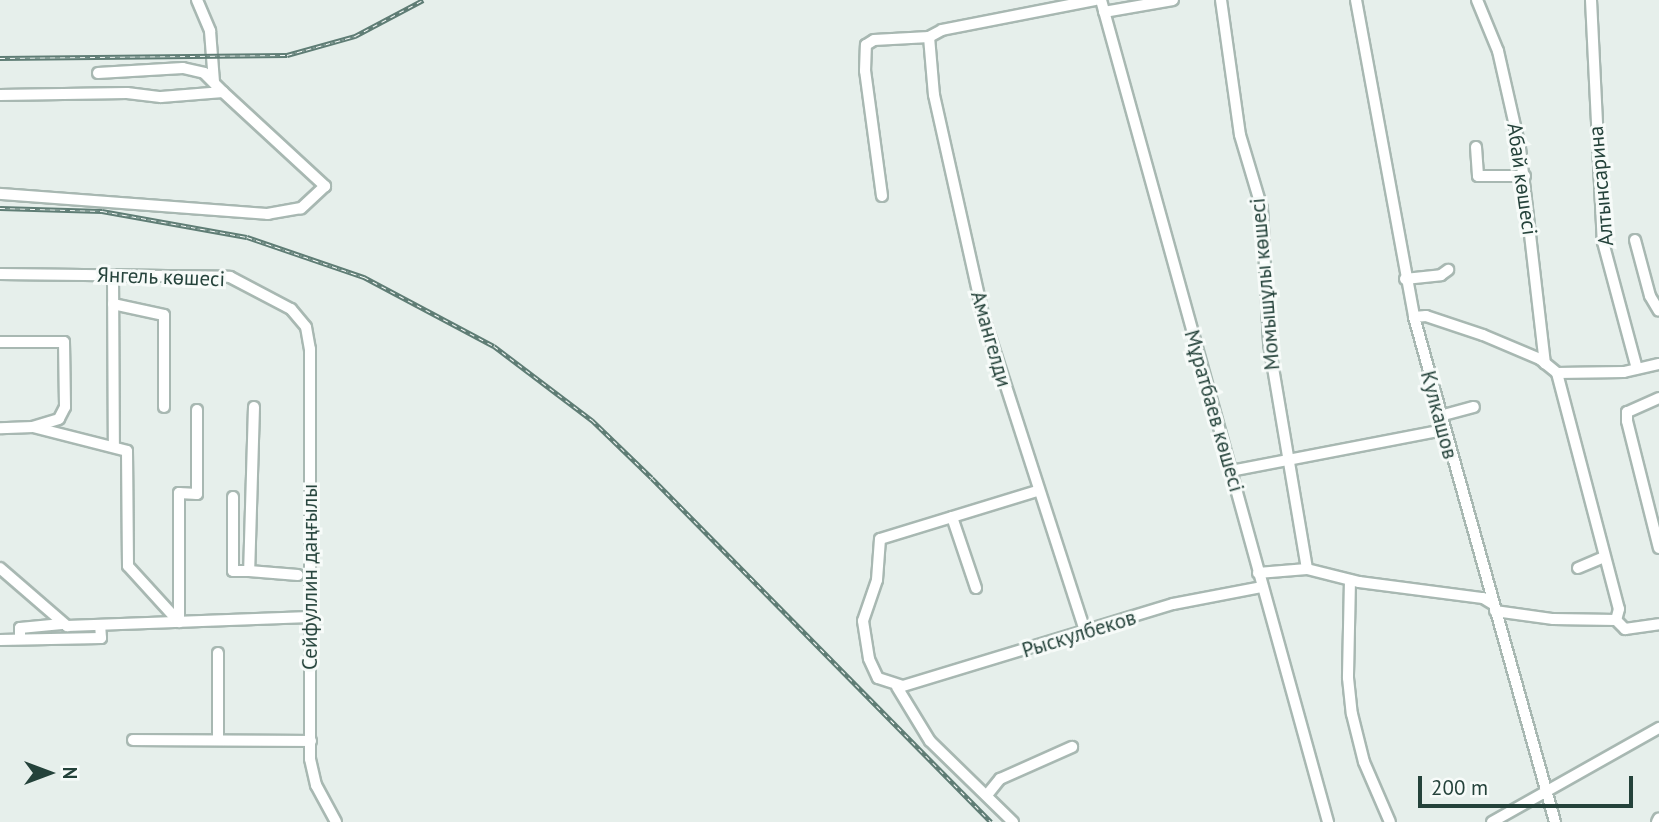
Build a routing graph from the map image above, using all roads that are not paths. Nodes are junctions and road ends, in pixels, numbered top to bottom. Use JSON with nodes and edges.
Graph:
{"nodes":[{"id":1,"x":197,"y":0,"type":"edge"},
{"id":2,"x":1095,"y":0,"type":"edge"},
{"id":3,"x":1101,"y":0,"type":"edge"},
{"id":4,"x":1173,"y":0,"type":"edge"},
{"id":5,"x":1222,"y":0,"type":"edge"},
{"id":6,"x":1356,"y":0,"type":"edge"},
{"id":7,"x":1477,"y":0,"type":"edge"},
{"id":8,"x":1591,"y":0,"type":"edge"},
{"id":9,"x":1104,"y":12,"type":"junction"},
{"id":10,"x":929,"y":37,"type":"junction"},
{"id":11,"x":98,"y":73,"type":"dead end"},
{"id":12,"x":214,"y":82,"type":"junction"},
{"id":13,"x":223,"y":92,"type":"junction"},
{"id":14,"x":0,"y":94,"type":"edge"},
{"id":15,"x":1476,"y":147,"type":"dead end"},
{"id":16,"x":1525,"y":176,"type":"junction"},
{"id":17,"x":0,"y":194,"type":"edge"},
{"id":18,"x":882,"y":196,"type":"dead end"},
{"id":19,"x":1635,"y":240,"type":"dead end"},
{"id":20,"x":1448,"y":270,"type":"dead end"},
{"id":21,"x":0,"y":274,"type":"edge"},
{"id":22,"x":113,"y":275,"type":"junction"},
{"id":23,"x":1405,"y":279,"type":"junction"},
{"id":24,"x":113,"y":304,"type":"junction"},
{"id":25,"x":1659,"y":312,"type":"edge"},
{"id":26,"x":1414,"y":317,"type":"junction"},
{"id":27,"x":306,"y":327,"type":"joint"},
{"id":28,"x":0,"y":342,"type":"edge"},
{"id":29,"x":1545,"y":364,"type":"junction"},
{"id":30,"x":1659,"y":364,"type":"edge"},
{"id":31,"x":1637,"y":369,"type":"junction"},
{"id":32,"x":1557,"y":373,"type":"junction"},
{"id":33,"x":1659,"y":398,"type":"edge"},
{"id":34,"x":164,"y":407,"type":"dead end"},
{"id":35,"x":254,"y":407,"type":"dead end"},
{"id":36,"x":1474,"y":407,"type":"dead end"},
{"id":37,"x":197,"y":410,"type":"dead end"},
{"id":38,"x":1440,"y":416,"type":"junction"},
{"id":39,"x":33,"y":427,"type":"junction"},
{"id":40,"x":0,"y":428,"type":"edge"},
{"id":41,"x":1443,"y":430,"type":"junction"},
{"id":42,"x":114,"y":445,"type":"junction"},
{"id":43,"x":1288,"y":461,"type":"junction"},
{"id":44,"x":1231,"y":471,"type":"junction"},
{"id":45,"x":1037,"y":491,"type":"junction"},
{"id":46,"x":233,"y":498,"type":"dead end"},
{"id":47,"x":952,"y":517,"type":"junction"},
{"id":48,"x":1659,"y":548,"type":"edge"},
{"id":49,"x":1604,"y":558,"type":"junction"},
{"id":50,"x":0,"y":568,"type":"edge"},
{"id":51,"x":1578,"y":568,"type":"dead end"},
{"id":52,"x":1307,"y":569,"type":"junction"},
{"id":53,"x":249,"y":571,"type":"junction"},
{"id":54,"x":1258,"y":573,"type":"junction"},
{"id":55,"x":298,"y":575,"type":"dead end"},
{"id":56,"x":1350,"y":580,"type":"junction"},
{"id":57,"x":1262,"y":587,"type":"junction"},
{"id":58,"x":976,"y":588,"type":"dead end"},
{"id":59,"x":1494,"y":608,"type":"junction"},
{"id":60,"x":310,"y":617,"type":"junction"},
{"id":61,"x":1616,"y":620,"type":"junction"},
{"id":62,"x":179,"y":622,"type":"junction"},
{"id":63,"x":1659,"y":624,"type":"edge"},
{"id":64,"x":62,"y":625,"type":"junction"},
{"id":65,"x":100,"y":625,"type":"junction"},
{"id":66,"x":1086,"y":634,"type":"junction"},
{"id":67,"x":20,"y":639,"type":"junction"},
{"id":68,"x":0,"y":640,"type":"edge"},
{"id":69,"x":218,"y":653,"type":"dead end"},
{"id":70,"x":897,"y":687,"type":"junction"},
{"id":71,"x":1659,"y":728,"type":"edge"},
{"id":72,"x":132,"y":740,"type":"dead end"},
{"id":73,"x":218,"y":740,"type":"junction"},
{"id":74,"x":311,"y":740,"type":"junction"},
{"id":75,"x":1072,"y":747,"type":"dead end"},
{"id":76,"x":1547,"y":793,"type":"junction"},
{"id":77,"x":987,"y":795,"type":"junction"},
{"id":78,"x":336,"y":822,"type":"edge"},
{"id":79,"x":1013,"y":822,"type":"edge"},
{"id":80,"x":1328,"y":822,"type":"edge"},
{"id":81,"x":1390,"y":822,"type":"edge"},
{"id":82,"x":1492,"y":822,"type":"edge"},
{"id":83,"x":1555,"y":822,"type":"edge"}],
"edges":[{"from":1,"to":12,"type":"street"},
{"from":2,"to":10,"type":"street"},
{"from":3,"to":9,"type":"street","name":"Мұратбаев көшесі"},
{"from":4,"to":9,"type":"street"},
{"from":5,"to":43,"type":"street","name":"Момышұлы көшесі"},
{"from":6,"to":23,"type":"street","name":"Кулкашов"},
{"from":7,"to":16,"type":"street","name":"Абай көшесі"},
{"from":8,"to":31,"type":"street","name":"Алтынсарина"},
{"from":9,"to":44,"type":"street","name":"Мұратбаев көшесі"},
{"from":10,"to":18,"type":"street"},
{"from":10,"to":45,"type":"street","name":"Амангелди"},
{"from":11,"to":12,"type":"street"},
{"from":12,"to":13,"type":"street"},
{"from":13,"to":14,"type":"street"},
{"from":13,"to":17,"type":"street"},
{"from":15,"to":16,"type":"street"},
{"from":16,"to":29,"type":"street","name":"Абай көшесі"},
{"from":19,"to":25,"type":"street"},
{"from":20,"to":23,"type":"street"},
{"from":21,"to":22,"type":"street","name":"Янгель көшесі"},
{"from":22,"to":24,"type":"street"},
{"from":22,"to":27,"type":"street","name":"Янгель көшесі"},
{"from":23,"to":26,"type":"street","name":"Кулкашов"},
{"from":24,"to":34,"type":"street"},
{"from":24,"to":42,"type":"street"},
{"from":26,"to":29,"type":"street"},
{"from":26,"to":38,"type":"street","name":"Кулкашов"},
{"from":27,"to":60,"type":"street","name":"Сейфуллин даңғылы"},
{"from":28,"to":39,"type":"street"},
{"from":29,"to":32,"type":"street"},
{"from":30,"to":31,"type":"street"},
{"from":31,"to":32,"type":"street"},
{"from":32,"to":49,"type":"street"},
{"from":33,"to":48,"type":"street"},
{"from":35,"to":53,"type":"street"},
{"from":36,"to":38,"type":"street"},
{"from":37,"to":62,"type":"street"},
{"from":38,"to":41,"type":"street","name":"Кулкашов"},
{"from":39,"to":40,"type":"street"},
{"from":39,"to":42,"type":"street"},
{"from":41,"to":43,"type":"street"},
{"from":41,"to":59,"type":"street","name":"Кулкашов"},
{"from":42,"to":62,"type":"street"},
{"from":43,"to":44,"type":"street"},
{"from":43,"to":52,"type":"street","name":"Момышұлы көшесі"},
{"from":44,"to":54,"type":"street","name":"Мұратбаев көшесі"},
{"from":45,"to":47,"type":"street"},
{"from":45,"to":66,"type":"street","name":"Амангелди"},
{"from":46,"to":53,"type":"street"},
{"from":47,"to":58,"type":"street"},
{"from":47,"to":70,"type":"street"},
{"from":49,"to":51,"type":"street"},
{"from":49,"to":61,"type":"street"},
{"from":50,"to":64,"type":"street"},
{"from":52,"to":54,"type":"street"},
{"from":52,"to":56,"type":"street"},
{"from":53,"to":55,"type":"street"},
{"from":54,"to":57,"type":"street","name":"Мұратбаев көшесі"},
{"from":56,"to":59,"type":"street"},
{"from":56,"to":81,"type":"street"},
{"from":57,"to":66,"type":"street","name":"Рыскулбеков"},
{"from":57,"to":80,"type":"street","name":"Мұратбаев көшесі"},
{"from":59,"to":61,"type":"street"},
{"from":59,"to":76,"type":"street","name":"Кулкашов"},
{"from":60,"to":62,"type":"street"},
{"from":60,"to":74,"type":"street","name":"Сейфуллин даңғылы"},
{"from":61,"to":63,"type":"street"},
{"from":62,"to":65,"type":"street"},
{"from":64,"to":65,"type":"street"},
{"from":64,"to":67,"type":"street"},
{"from":65,"to":67,"type":"street"},
{"from":66,"to":70,"type":"street","name":"Рыскулбеков"},
{"from":67,"to":68,"type":"street"},
{"from":69,"to":73,"type":"street"},
{"from":70,"to":77,"type":"street"},
{"from":71,"to":76,"type":"street"},
{"from":72,"to":73,"type":"street"},
{"from":73,"to":74,"type":"street"},
{"from":74,"to":78,"type":"street","name":"Сейфуллин даңғылы"},
{"from":75,"to":77,"type":"street"},
{"from":76,"to":82,"type":"street"},
{"from":76,"to":83,"type":"street","name":"Кулкашов"},
{"from":77,"to":79,"type":"street"}]}
